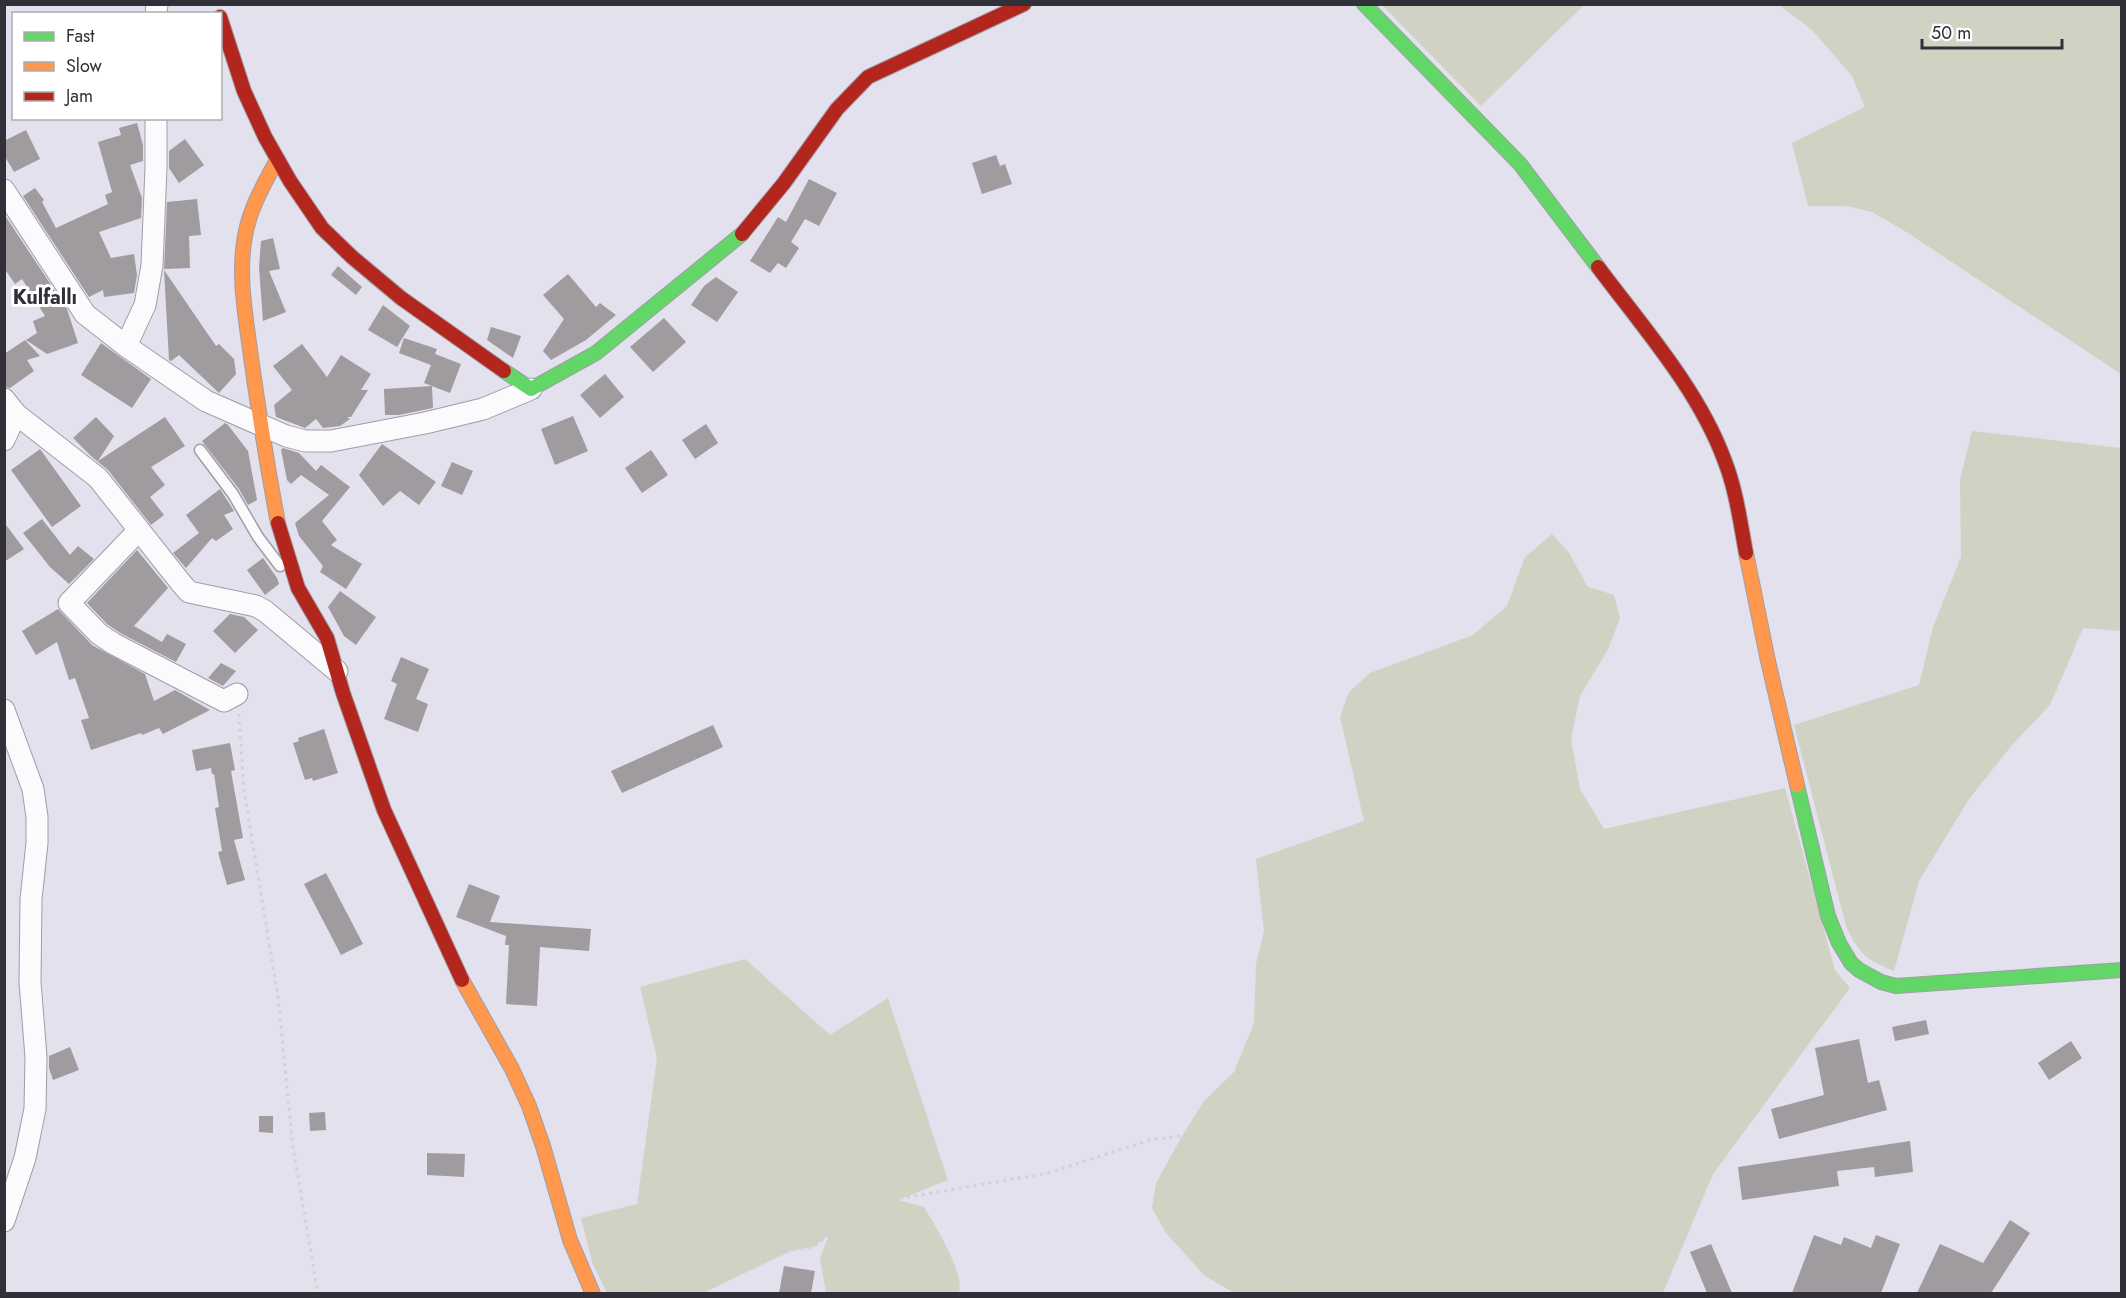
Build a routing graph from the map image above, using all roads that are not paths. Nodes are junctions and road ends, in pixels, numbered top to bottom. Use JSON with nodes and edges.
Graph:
{"nodes":[{"id":1,"x":1024,"y":4,"type":"edge"},
{"id":2,"x":1364,"y":4,"type":"edge"},
{"id":3,"x":222,"y":22,"type":"edge"},
{"id":4,"x":156,"y":120,"type":"edge"},
{"id":5,"x":277,"y":159,"type":"junction"},
{"id":6,"x":4,"y":190,"type":"edge"},
{"id":7,"x":126,"y":346,"type":"junction"},
{"id":8,"x":531,"y":389,"type":"junction"},
{"id":9,"x":10,"y":406,"type":"edge"},
{"id":10,"x":260,"y":426,"type":"junction"},
{"id":11,"x":4,"y":440,"type":"edge"},
{"id":12,"x":200,"y":450,"type":"dead end"},
{"id":13,"x":139,"y":530,"type":"junction"},
{"id":14,"x":298,"y":588,"type":"junction"},
{"id":15,"x":337,"y":671,"type":"junction"},
{"id":16,"x":237,"y":694,"type":"road end"},
{"id":17,"x":4,"y":710,"type":"edge"},
{"id":18,"x":2121,"y":970,"type":"edge"},
{"id":19,"x":4,"y":1221,"type":"edge"},
{"id":20,"x":593,"y":1293,"type":"edge"}],
"edges":[{"from":1,"to":8,"type":"street"},
{"from":2,"to":18,"type":"street"},
{"from":3,"to":5,"type":"street"},
{"from":4,"to":7,"type":"street"},
{"from":5,"to":8,"type":"street"},
{"from":5,"to":10,"type":"street"},
{"from":6,"to":7,"type":"street"},
{"from":7,"to":10,"type":"street"},
{"from":8,"to":10,"type":"street"},
{"from":9,"to":11,"type":"street"},
{"from":9,"to":13,"type":"street"},
{"from":10,"to":14,"type":"street"},
{"from":12,"to":14,"type":"lane"},
{"from":13,"to":15,"type":"street"},
{"from":13,"to":16,"type":"street"},
{"from":14,"to":15,"type":"street"},
{"from":15,"to":20,"type":"street"},
{"from":17,"to":19,"type":"street"}]}
